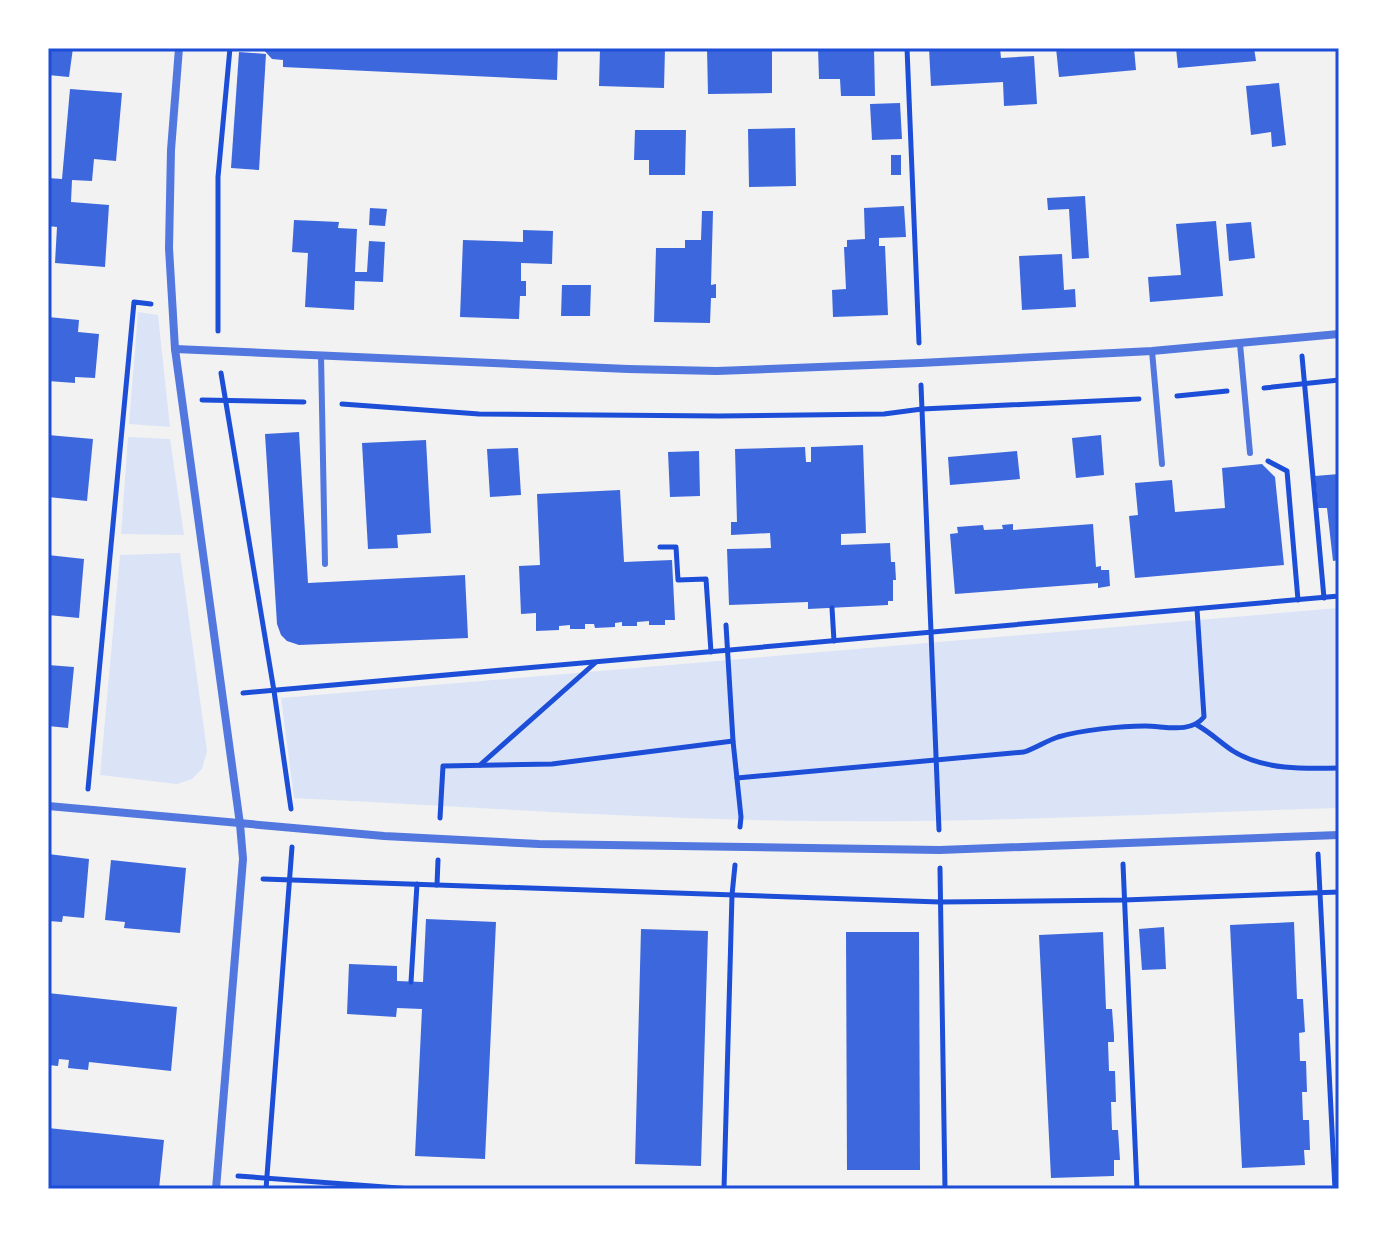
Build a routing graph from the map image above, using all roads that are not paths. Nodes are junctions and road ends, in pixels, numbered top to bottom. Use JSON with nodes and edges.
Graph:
{"nodes":[{"id":1,"x":179,"y":48,"type":"edge"},
{"id":2,"x":1339,"y":334,"type":"edge"},
{"id":3,"x":1240,"y":344,"type":"junction"},
{"id":4,"x":175,"y":349,"type":"junction"},
{"id":5,"x":1152,"y":351,"type":"junction"},
{"id":6,"x":321,"y":355,"type":"junction"},
{"id":7,"x":1250,"y":453,"type":"road end"},
{"id":8,"x":1162,"y":464,"type":"dead end"},
{"id":9,"x":325,"y":564,"type":"dead end"},
{"id":10,"x":48,"y":806,"type":"edge"},
{"id":11,"x":240,"y":824,"type":"junction"},
{"id":12,"x":1339,"y":835,"type":"edge"},
{"id":13,"x":216,"y":1189,"type":"edge"}],
"edges":[{"from":1,"to":4,"type":"street"},
{"from":2,"to":3,"type":"street"},
{"from":3,"to":5,"type":"street"},
{"from":3,"to":7,"type":"lane"},
{"from":4,"to":6,"type":"street"},
{"from":4,"to":11,"type":"street"},
{"from":5,"to":6,"type":"street"},
{"from":5,"to":8,"type":"lane"},
{"from":6,"to":9,"type":"lane"},
{"from":10,"to":11,"type":"street"},
{"from":11,"to":12,"type":"street"},
{"from":11,"to":13,"type":"street"}]}
